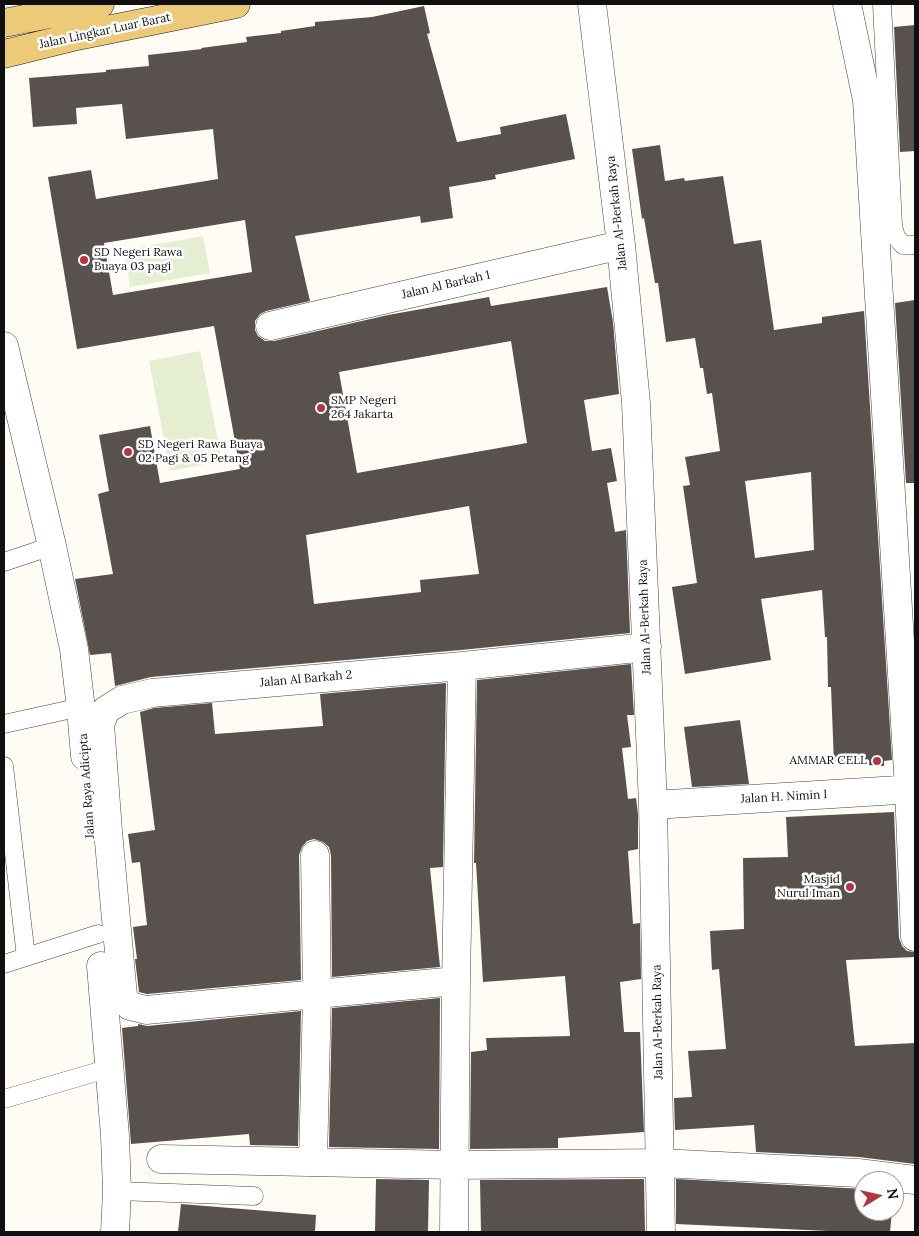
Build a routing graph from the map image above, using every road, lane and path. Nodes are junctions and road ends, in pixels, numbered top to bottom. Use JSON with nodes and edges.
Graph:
{"nodes":[{"id":1,"x":100,"y":4,"type":"edge"},
{"id":2,"x":236,"y":4,"type":"edge"},
{"id":3,"x":592,"y":4,"type":"edge"},
{"id":4,"x":847,"y":4,"type":"edge"},
{"id":5,"x":882,"y":4,"type":"edge"},
{"id":6,"x":4,"y":22,"type":"edge"},
{"id":7,"x":4,"y":54,"type":"edge"},
{"id":8,"x":621,"y":244,"type":"junction"},
{"id":9,"x":915,"y":245,"type":"edge"},
{"id":10,"x":270,"y":326,"type":"dead end"},
{"id":11,"x":4,"y":346,"type":"edge"},
{"id":12,"x":52,"y":546,"type":"junction"},
{"id":13,"x":4,"y":562,"type":"edge"},
{"id":14,"x":639,"y":648,"type":"junction"},
{"id":15,"x":462,"y":666,"type":"junction"},
{"id":16,"x":81,"y":707,"type":"junction"},
{"id":17,"x":4,"y":724,"type":"edge"},
{"id":18,"x":4,"y":766,"type":"edge"},
{"id":19,"x":912,"y":789,"type":"edge"},
{"id":20,"x":654,"y":805,"type":"junction"},
{"id":21,"x":315,"y":854,"type":"dead end"},
{"id":22,"x":98,"y":934,"type":"junction"},
{"id":23,"x":915,"y":937,"type":"edge"},
{"id":24,"x":26,"y":957,"type":"junction"},
{"id":25,"x":4,"y":964,"type":"edge"},
{"id":26,"x":456,"y":981,"type":"junction"},
{"id":27,"x":317,"y":995,"type":"junction"},
{"id":28,"x":110,"y":1068,"type":"junction"},
{"id":29,"x":4,"y":1099,"type":"edge"},
{"id":30,"x":161,"y":1159,"type":"dead end"},
{"id":31,"x":312,"y":1162,"type":"junction"},
{"id":32,"x":661,"y":1163,"type":"junction"},
{"id":33,"x":455,"y":1165,"type":"junction"},
{"id":34,"x":915,"y":1180,"type":"edge"},
{"id":35,"x":117,"y":1191,"type":"junction"},
{"id":36,"x":254,"y":1196,"type":"dead end"},
{"id":37,"x":115,"y":1232,"type":"edge"},
{"id":38,"x":454,"y":1232,"type":"edge"},
{"id":39,"x":661,"y":1232,"type":"edge"}],
"edges":[{"from":1,"to":6,"type":"main road"},
{"from":2,"to":7,"type":"main road","name":"Jalan Lingkar Luar Barat"},
{"from":3,"to":8,"type":"street","name":"Jalan Al-Berkah Raya"},
{"from":4,"to":19,"type":"street"},
{"from":5,"to":9,"type":"lane"},
{"from":8,"to":10,"type":"street","name":"Jalan Al Barkah 1"},
{"from":8,"to":14,"type":"street","name":"Jalan Al-Berkah Raya"},
{"from":11,"to":12,"type":"street","name":"Jalan Raya Adicipta"},
{"from":12,"to":13,"type":"lane"},
{"from":12,"to":16,"type":"street","name":"Jalan Raya Adicipta"},
{"from":14,"to":15,"type":"street","name":"Jalan Al Barkah 2"},
{"from":14,"to":20,"type":"street","name":"Jalan Al-Berkah Raya"},
{"from":15,"to":26,"type":"street"},
{"from":15,"to":27,"type":"street","name":"Jalan Al Barkah 2"},
{"from":16,"to":17,"type":"lane"},
{"from":16,"to":22,"type":"street","name":"Jalan Raya Adicipta"},
{"from":18,"to":24,"type":"lane"},
{"from":19,"to":20,"type":"street","name":"Jalan H. Nimin I"},
{"from":19,"to":23,"type":"street"},
{"from":20,"to":32,"type":"street","name":"Jalan Al-Berkah Raya"},
{"from":21,"to":27,"type":"street"},
{"from":22,"to":24,"type":"lane"},
{"from":22,"to":28,"type":"street","name":"Jalan Raya Adicipta"},
{"from":24,"to":25,"type":"lane"},
{"from":26,"to":27,"type":"street","name":"Jalan Al Barkah 2"},
{"from":26,"to":33,"type":"street"},
{"from":27,"to":31,"type":"street"},
{"from":28,"to":29,"type":"lane"},
{"from":28,"to":35,"type":"street","name":"Jalan Raya Adicipta"},
{"from":30,"to":31,"type":"street"},
{"from":31,"to":33,"type":"street"},
{"from":32,"to":33,"type":"street"},
{"from":32,"to":34,"type":"street"},
{"from":32,"to":39,"type":"street","name":"Jalan Al-Berkah Raya"},
{"from":33,"to":38,"type":"street"},
{"from":35,"to":36,"type":"lane"},
{"from":35,"to":37,"type":"street","name":"Jalan Raya Adicipta"}]}
